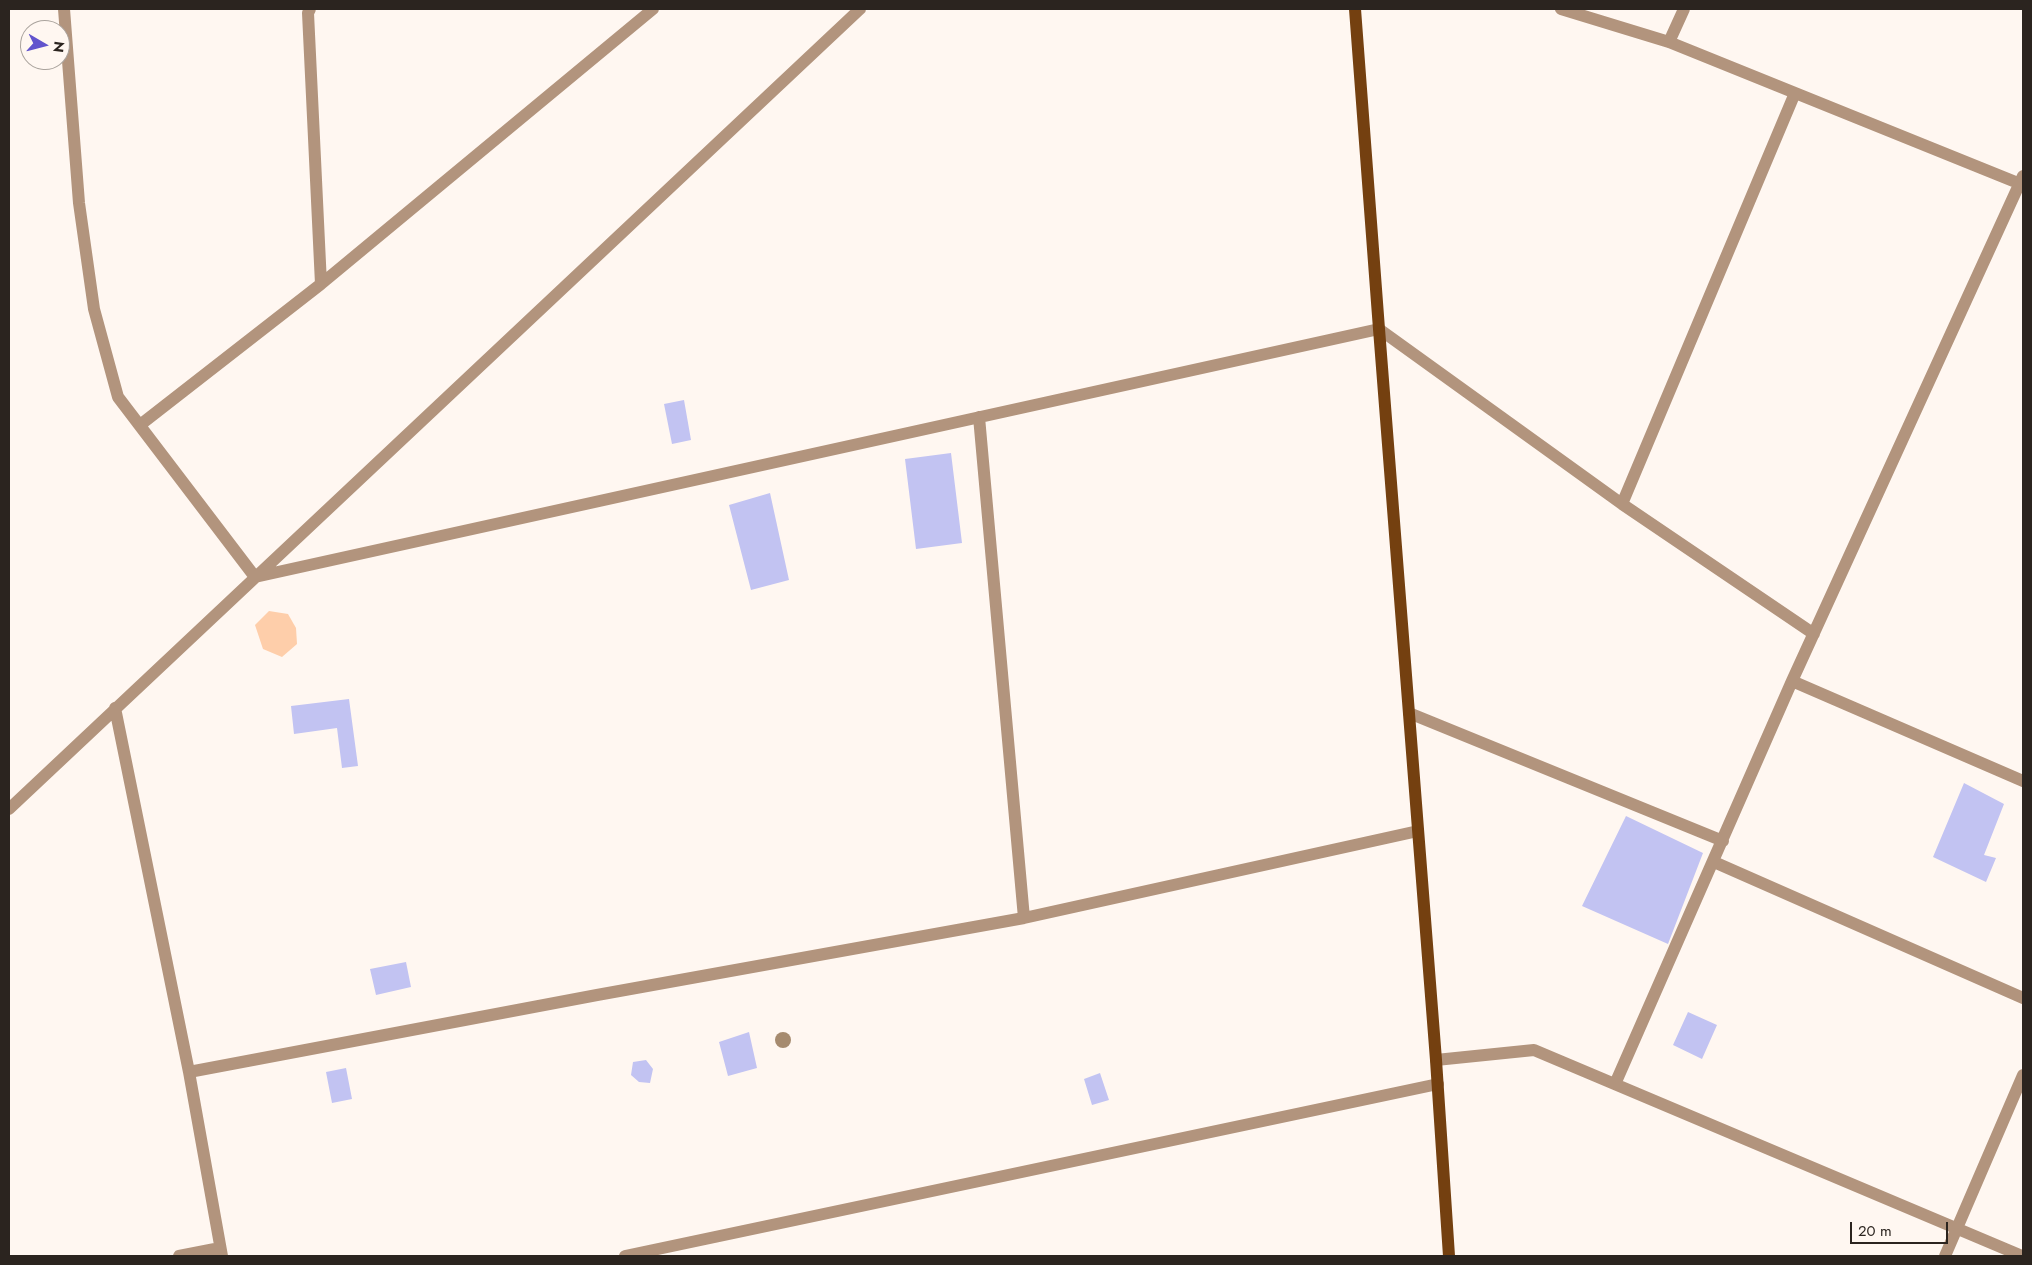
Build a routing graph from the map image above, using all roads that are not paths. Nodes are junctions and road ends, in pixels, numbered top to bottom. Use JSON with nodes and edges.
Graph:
{"nodes":[{"id":1,"x":64,"y":9,"type":"edge"},
{"id":2,"x":310,"y":9,"type":"edge"},
{"id":3,"x":653,"y":9,"type":"edge"},
{"id":4,"x":860,"y":9,"type":"edge"},
{"id":5,"x":1356,"y":9,"type":"edge"},
{"id":6,"x":1562,"y":9,"type":"edge"},
{"id":7,"x":1684,"y":9,"type":"edge"},
{"id":8,"x":1669,"y":42,"type":"junction"},
{"id":9,"x":1795,"y":94,"type":"junction"},
{"id":10,"x":2022,"y":182,"type":"edge"},
{"id":11,"x":321,"y":284,"type":"junction"},
{"id":12,"x":1378,"y":329,"type":"junction"},
{"id":13,"x":979,"y":417,"type":"junction"},
{"id":14,"x":140,"y":425,"type":"junction"},
{"id":15,"x":1622,"y":504,"type":"junction"},
{"id":16,"x":255,"y":577,"type":"junction"},
{"id":17,"x":1814,"y":634,"type":"junction"},
{"id":18,"x":1792,"y":681,"type":"junction"},
{"id":19,"x":115,"y":708,"type":"junction"},
{"id":20,"x":1409,"y":713,"type":"junction"},
{"id":21,"x":2023,"y":781,"type":"edge"},
{"id":22,"x":9,"y":809,"type":"edge"},
{"id":23,"x":1418,"y":831,"type":"junction"},
{"id":24,"x":1723,"y":840,"type":"junction"},
{"id":25,"x":1714,"y":862,"type":"junction"},
{"id":26,"x":1024,"y":918,"type":"junction"},
{"id":27,"x":2023,"y":998,"type":"edge"},
{"id":28,"x":1436,"y":1060,"type":"junction"},
{"id":29,"x":189,"y":1072,"type":"junction"},
{"id":30,"x":2023,"y":1075,"type":"edge"},
{"id":31,"x":1438,"y":1084,"type":"junction"},
{"id":32,"x":1615,"y":1084,"type":"junction"},
{"id":33,"x":1957,"y":1229,"type":"junction"},
{"id":34,"x":221,"y":1252,"type":"edge"},
{"id":35,"x":179,"y":1256,"type":"edge"},
{"id":36,"x":625,"y":1256,"type":"edge"},
{"id":37,"x":1448,"y":1256,"type":"edge"},
{"id":38,"x":1945,"y":1256,"type":"edge"},
{"id":39,"x":2022,"y":1256,"type":"edge"}],
"edges":[{"from":1,"to":14,"type":"street"},
{"from":2,"to":11,"type":"street"},
{"from":3,"to":11,"type":"street"},
{"from":4,"to":16,"type":"street"},
{"from":5,"to":12,"type":"main road"},
{"from":6,"to":8,"type":"street"},
{"from":7,"to":8,"type":"street"},
{"from":8,"to":9,"type":"street"},
{"from":9,"to":10,"type":"street"},
{"from":9,"to":15,"type":"street"},
{"from":10,"to":17,"type":"street"},
{"from":11,"to":14,"type":"street"},
{"from":12,"to":13,"type":"street"},
{"from":12,"to":15,"type":"street"},
{"from":12,"to":20,"type":"main road"},
{"from":13,"to":16,"type":"street"},
{"from":13,"to":26,"type":"street"},
{"from":14,"to":16,"type":"street"},
{"from":15,"to":17,"type":"street"},
{"from":16,"to":19,"type":"street"},
{"from":17,"to":18,"type":"street"},
{"from":18,"to":21,"type":"street"},
{"from":18,"to":24,"type":"street"},
{"from":19,"to":22,"type":"street"},
{"from":19,"to":29,"type":"street"},
{"from":20,"to":23,"type":"main road"},
{"from":20,"to":24,"type":"street"},
{"from":23,"to":26,"type":"street"},
{"from":23,"to":28,"type":"main road"},
{"from":24,"to":25,"type":"street"},
{"from":25,"to":27,"type":"street"},
{"from":25,"to":32,"type":"street"},
{"from":26,"to":29,"type":"street"},
{"from":28,"to":31,"type":"main road"},
{"from":28,"to":32,"type":"street"},
{"from":29,"to":34,"type":"street"},
{"from":30,"to":33,"type":"street"},
{"from":31,"to":36,"type":"street"},
{"from":31,"to":37,"type":"main road"},
{"from":32,"to":33,"type":"street"},
{"from":33,"to":38,"type":"street"},
{"from":33,"to":39,"type":"street"},
{"from":34,"to":35,"type":"street"}]}
